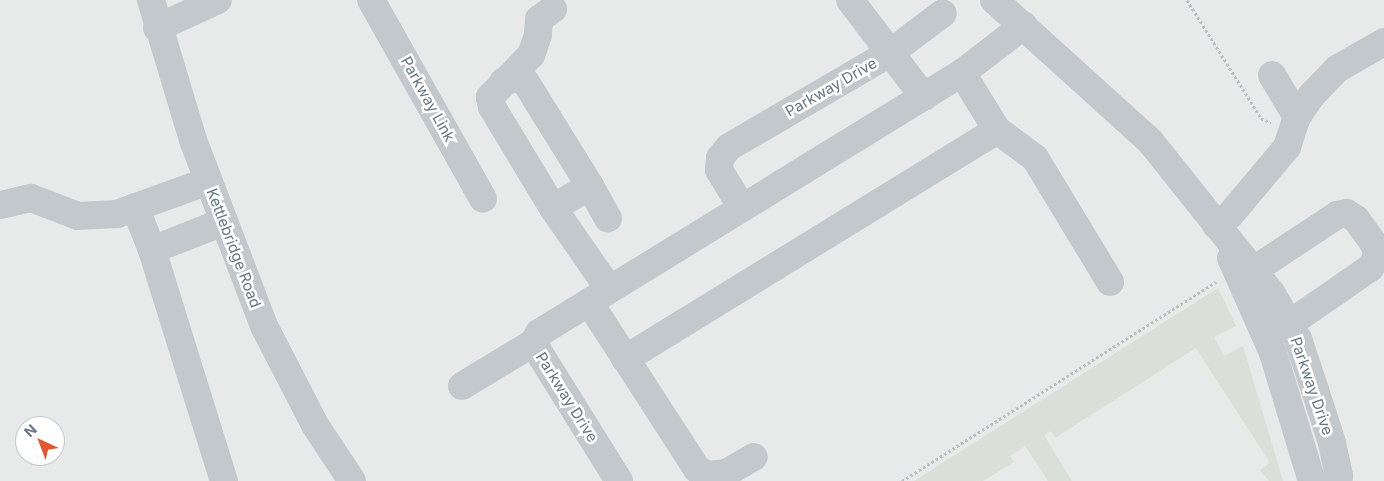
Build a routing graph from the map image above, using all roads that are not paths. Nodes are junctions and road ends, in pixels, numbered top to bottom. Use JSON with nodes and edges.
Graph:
{"nodes":[{"id":1,"x":151,"y":0,"type":"edge"},
{"id":2,"x":218,"y":0,"type":"edge"},
{"id":3,"x":371,"y":0,"type":"edge"},
{"id":4,"x":850,"y":0,"type":"edge"},
{"id":5,"x":994,"y":0,"type":"edge"},
{"id":6,"x":552,"y":9,"type":"dead end"},
{"id":7,"x":943,"y":13,"type":"dead end"},
{"id":8,"x":1024,"y":25,"type":"junction"},
{"id":9,"x":158,"y":28,"type":"junction"},
{"id":10,"x":1384,"y":42,"type":"edge"},
{"id":11,"x":890,"y":52,"type":"junction"},
{"id":12,"x":962,"y":73,"type":"junction"},
{"id":13,"x":1272,"y":75,"type":"dead end"},
{"id":14,"x":503,"y":82,"type":"junction"},
{"id":15,"x":924,"y":96,"type":"junction"},
{"id":16,"x":1295,"y":125,"type":"junction"},
{"id":17,"x":997,"y":130,"type":"junction"},
{"id":18,"x":208,"y":181,"type":"junction"},
{"id":19,"x":590,"y":186,"type":"junction"},
{"id":20,"x":483,"y":199,"type":"dead end"},
{"id":21,"x":0,"y":206,"type":"edge"},
{"id":22,"x":135,"y":207,"type":"junction"},
{"id":23,"x":742,"y":208,"type":"junction"},
{"id":24,"x":559,"y":217,"type":"junction"},
{"id":25,"x":608,"y":218,"type":"dead end"},
{"id":26,"x":223,"y":222,"type":"junction"},
{"id":27,"x":1216,"y":225,"type":"junction"},
{"id":28,"x":152,"y":250,"type":"junction"},
{"id":29,"x":1245,"y":270,"type":"junction"},
{"id":30,"x":1110,"y":282,"type":"dead end"},
{"id":31,"x":599,"y":296,"type":"junction"},
{"id":32,"x":1289,"y":324,"type":"junction"},
{"id":33,"x":533,"y":342,"type":"junction"},
{"id":34,"x":625,"y":359,"type":"junction"},
{"id":35,"x":462,"y":386,"type":"dead end"},
{"id":36,"x":754,"y":457,"type":"dead end"},
{"id":37,"x":224,"y":481,"type":"edge"},
{"id":38,"x":352,"y":481,"type":"edge"},
{"id":39,"x":619,"y":481,"type":"edge"},
{"id":40,"x":1312,"y":481,"type":"edge"},
{"id":41,"x":1336,"y":481,"type":"edge"}],
"edges":[{"from":1,"to":9,"type":"street","name":"Kettlebridge Road"},
{"from":2,"to":9,"type":"street"},
{"from":3,"to":20,"type":"street","name":"Parkway Link"},
{"from":4,"to":11,"type":"street"},
{"from":5,"to":8,"type":"street","name":"Parkway Drive"},
{"from":6,"to":14,"type":"street"},
{"from":7,"to":11,"type":"street","name":"Parkway Drive"},
{"from":8,"to":12,"type":"street","name":"Parkway Drive"},
{"from":8,"to":27,"type":"street","name":"Parkway Drive"},
{"from":9,"to":18,"type":"street","name":"Kettlebridge Road"},
{"from":10,"to":16,"type":"street"},
{"from":11,"to":15,"type":"street","name":"Parkway Drive"},
{"from":11,"to":23,"type":"street","name":"Parkway Drive"},
{"from":12,"to":15,"type":"street","name":"Parkway Drive"},
{"from":12,"to":17,"type":"street"},
{"from":13,"to":16,"type":"street"},
{"from":14,"to":19,"type":"street"},
{"from":14,"to":24,"type":"street"},
{"from":15,"to":23,"type":"street","name":"Parkway Drive"},
{"from":16,"to":27,"type":"street"},
{"from":17,"to":30,"type":"street"},
{"from":17,"to":34,"type":"street"},
{"from":18,"to":22,"type":"street"},
{"from":18,"to":26,"type":"street","name":"Kettlebridge Road"},
{"from":19,"to":24,"type":"street"},
{"from":19,"to":25,"type":"street"},
{"from":21,"to":22,"type":"street"},
{"from":22,"to":28,"type":"street"},
{"from":23,"to":31,"type":"street","name":"Parkway Drive"},
{"from":24,"to":31,"type":"street"},
{"from":26,"to":28,"type":"street"},
{"from":26,"to":38,"type":"street","name":"Kettlebridge Road"},
{"from":27,"to":29,"type":"street","name":"Parkway Drive"},
{"from":28,"to":37,"type":"street"},
{"from":29,"to":32,"type":"street","name":"Parkway Drive"},
{"from":29,"to":32,"type":"street"},
{"from":29,"to":40,"type":"street","name":"Parkway Drive"},
{"from":31,"to":33,"type":"street","name":"Parkway Drive"},
{"from":31,"to":34,"type":"street"},
{"from":32,"to":41,"type":"street","name":"Parkway Drive"},
{"from":33,"to":35,"type":"street"},
{"from":33,"to":39,"type":"street","name":"Parkway Drive"},
{"from":34,"to":36,"type":"street"}]}
